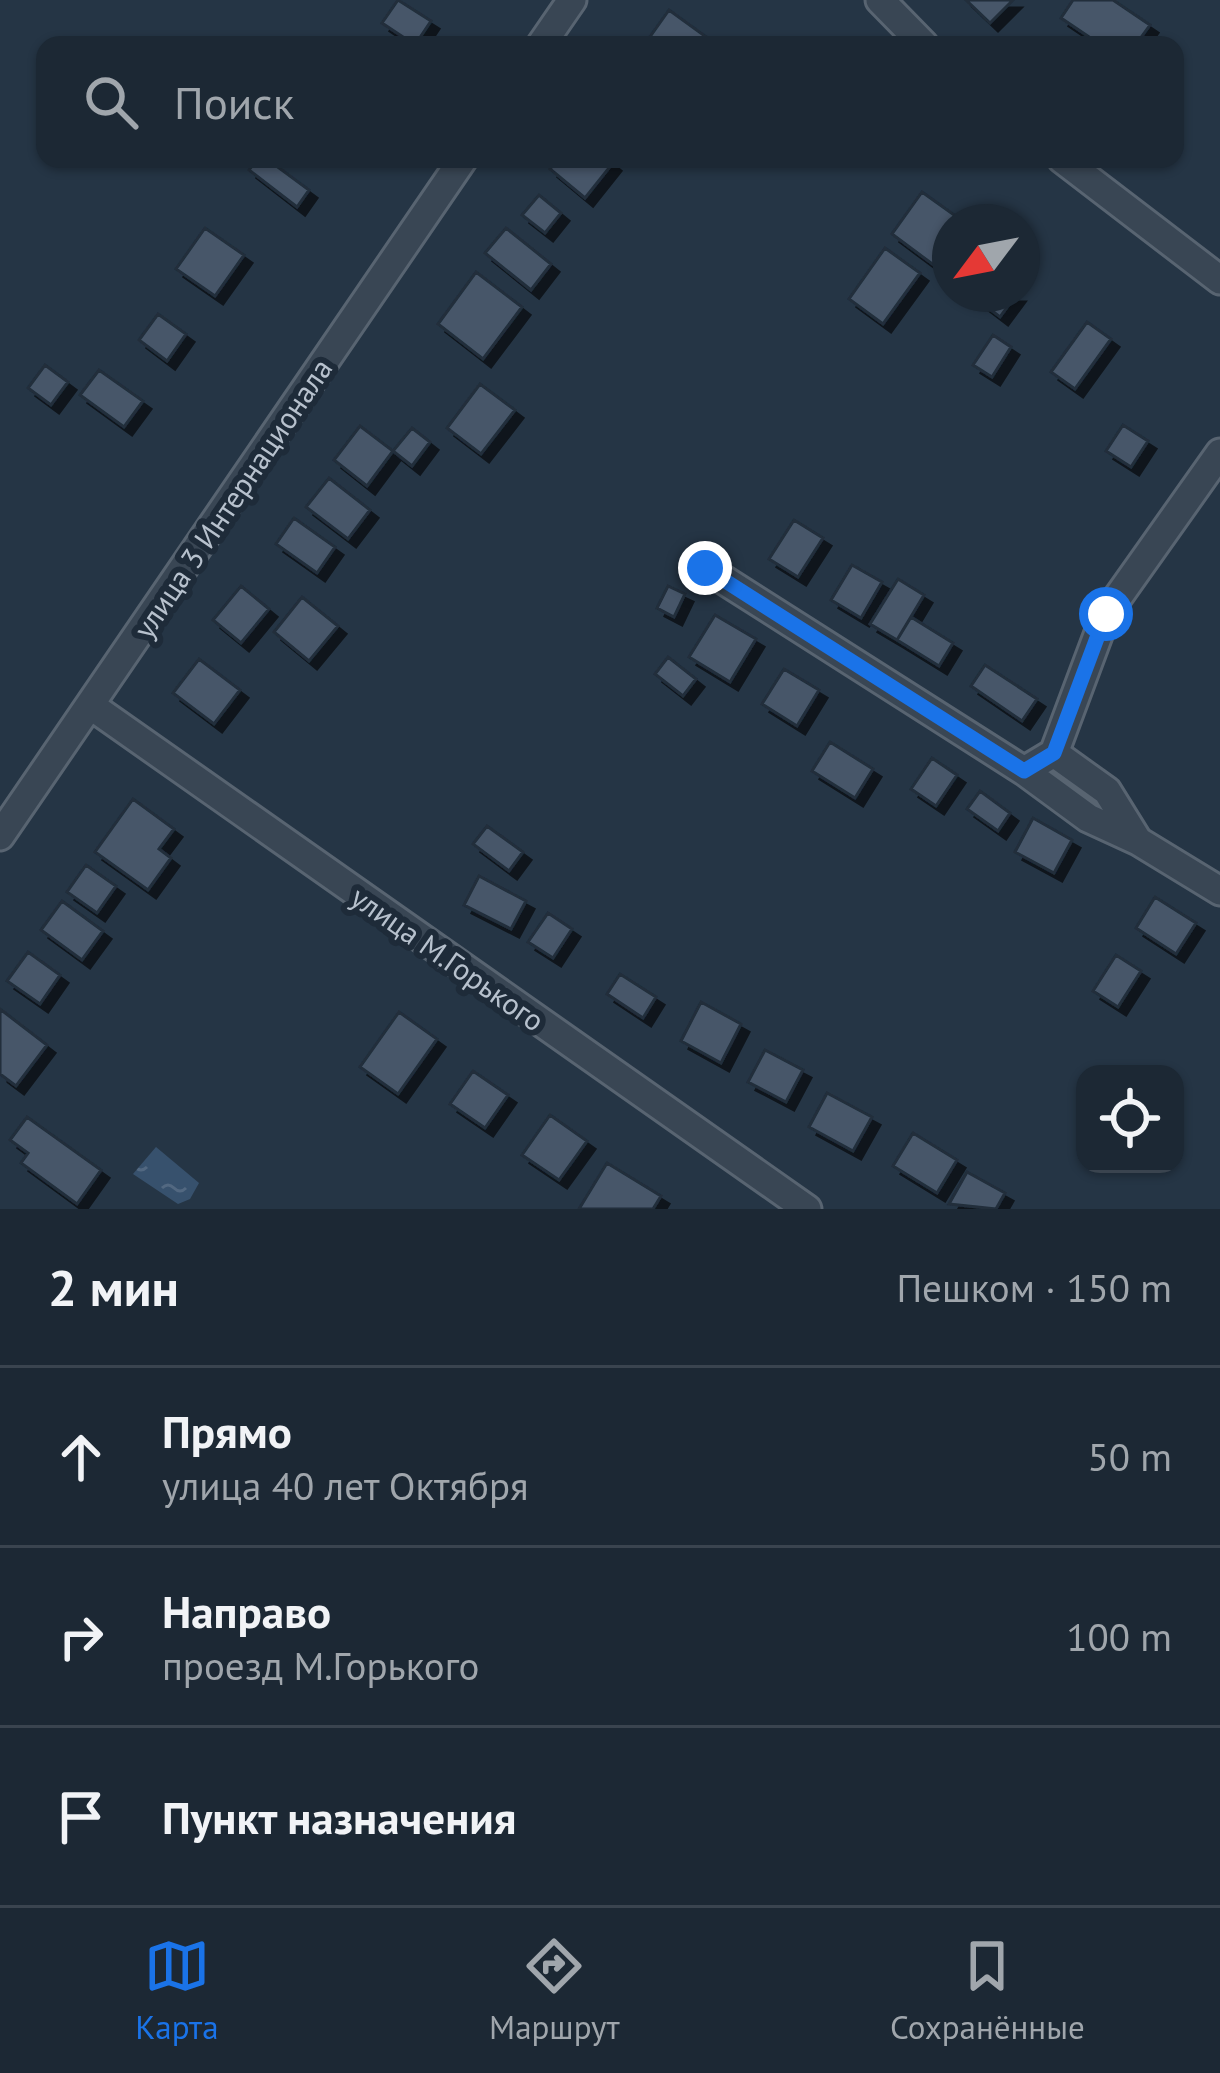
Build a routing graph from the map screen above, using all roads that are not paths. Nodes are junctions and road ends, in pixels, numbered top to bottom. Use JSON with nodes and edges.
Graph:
{"nodes":[{"id":1,"x":571,"y":0,"type":"edge"},
{"id":2,"x":880,"y":0,"type":"edge"},
{"id":3,"x":547,"y":36,"type":"edge"},
{"id":4,"x":915,"y":36,"type":"edge"},
{"id":5,"x":457,"y":168,"type":"edge"},
{"id":6,"x":1074,"y":168,"type":"edge"},
{"id":7,"x":1220,"y":280,"type":"edge"},
{"id":8,"x":1220,"y":453,"type":"edge"},
{"id":9,"x":705,"y":568,"type":"dead end"},
{"id":10,"x":90,"y":705,"type":"junction"},
{"id":11,"x":1054,"y":753,"type":"junction"},
{"id":12,"x":1024,"y":771,"type":"junction"},
{"id":13,"x":0,"y":836,"type":"edge"},
{"id":14,"x":1138,"y":841,"type":"junction"},
{"id":15,"x":1220,"y":891,"type":"edge"},
{"id":16,"x":807,"y":1209,"type":"edge"}],
"edges":[{"from":1,"to":3,"type":"street"},
{"from":2,"to":4,"type":"street"},
{"from":5,"to":10,"type":"street","name":"улица 3 Интернационала"},
{"from":6,"to":7,"type":"street"},
{"from":8,"to":11,"type":"street"},
{"from":9,"to":12,"type":"street"},
{"from":10,"to":13,"type":"street","name":"улица 3 Интернационала"},
{"from":10,"to":16,"type":"street","name":"улица М.Горького"},
{"from":11,"to":12,"type":"street"},
{"from":11,"to":14,"type":"street"},
{"from":12,"to":14,"type":"street"},
{"from":14,"to":15,"type":"street"}]}
